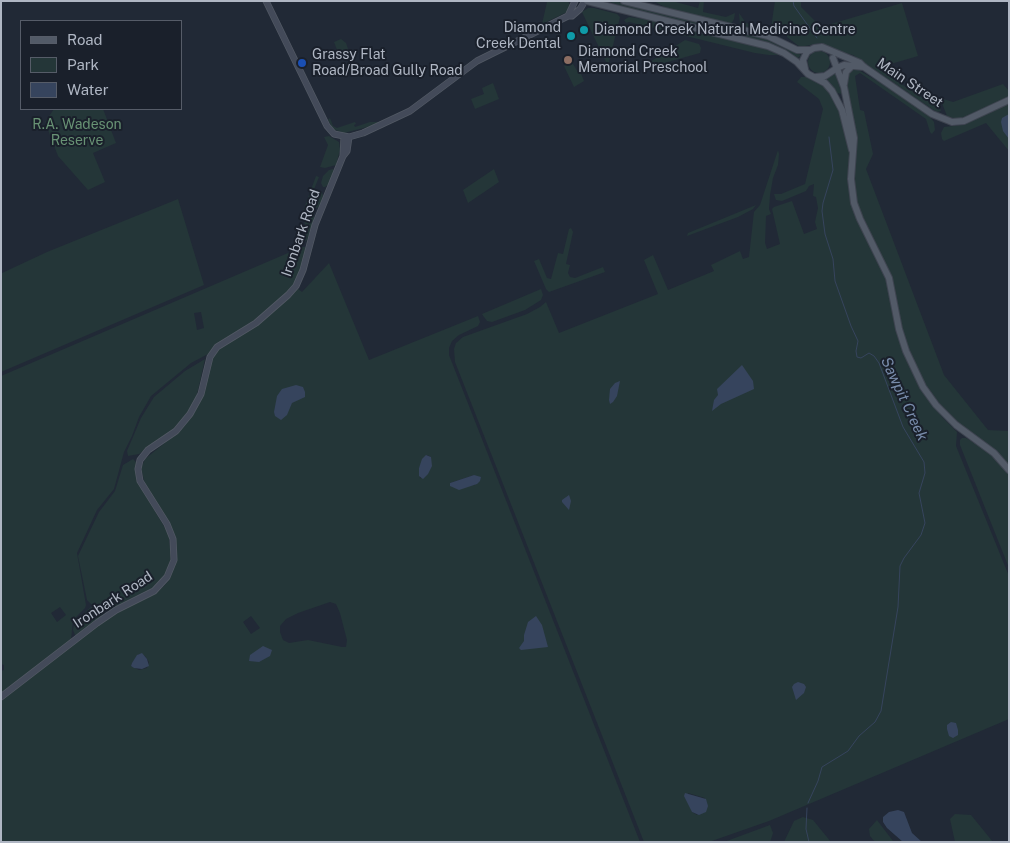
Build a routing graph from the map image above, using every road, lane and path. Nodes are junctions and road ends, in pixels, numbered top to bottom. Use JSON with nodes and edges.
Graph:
{"nodes":[{"id":1,"x":266,"y":1,"type":"edge"},
{"id":2,"x":575,"y":1,"type":"edge"},
{"id":3,"x":586,"y":1,"type":"edge"},
{"id":4,"x":624,"y":1,"type":"edge"},
{"id":5,"x":568,"y":16,"type":"junction"},
{"id":6,"x":809,"y":50,"type":"junction"},
{"id":7,"x":827,"y":50,"type":"junction"},
{"id":8,"x":833,"y":58,"type":"junction"},
{"id":9,"x":853,"y":65,"type":"junction"},
{"id":10,"x":864,"y":67,"type":"junction"},
{"id":11,"x":804,"y":68,"type":"junction"},
{"id":12,"x":837,"y":68,"type":"junction"},
{"id":13,"x":829,"y":73,"type":"junction"},
{"id":14,"x":815,"y":77,"type":"junction"},
{"id":15,"x":844,"y":88,"type":"junction"},
{"id":16,"x":1009,"y":100,"type":"edge"},
{"id":17,"x":346,"y":137,"type":"junction"},
{"id":18,"x":852,"y":152,"type":"junction"},
{"id":19,"x":1009,"y":470,"type":"edge"},
{"id":20,"x":1,"y":697,"type":"edge"}],
"edges":[{"from":1,"to":17,"type":"street"},
{"from":2,"to":5,"type":"street"},
{"from":3,"to":5,"type":"street"},
{"from":3,"to":11,"type":"main road"},
{"from":4,"to":6,"type":"main road"},
{"from":5,"to":17,"type":"street"},
{"from":6,"to":7,"type":"main road"},
{"from":6,"to":11,"type":"main road"},
{"from":7,"to":8,"type":"main road"},
{"from":7,"to":10,"type":"main road","name":"Main Street"},
{"from":8,"to":12,"type":"main road"},
{"from":8,"to":13,"type":"main road"},
{"from":9,"to":10,"type":"main road","name":"Main Street"},
{"from":9,"to":12,"type":"main road","name":"Main Street"},
{"from":9,"to":15,"type":"main road"},
{"from":10,"to":16,"type":"main road","name":"Main Street"},
{"from":11,"to":14,"type":"main road"},
{"from":12,"to":13,"type":"main road","name":"Main Street"},
{"from":12,"to":15,"type":"main road"},
{"from":13,"to":14,"type":"main road"},
{"from":14,"to":18,"type":"main road"},
{"from":15,"to":18,"type":"main road"},
{"from":17,"to":20,"type":"street","name":"Ironbark Road"},
{"from":18,"to":19,"type":"main road"}]}
